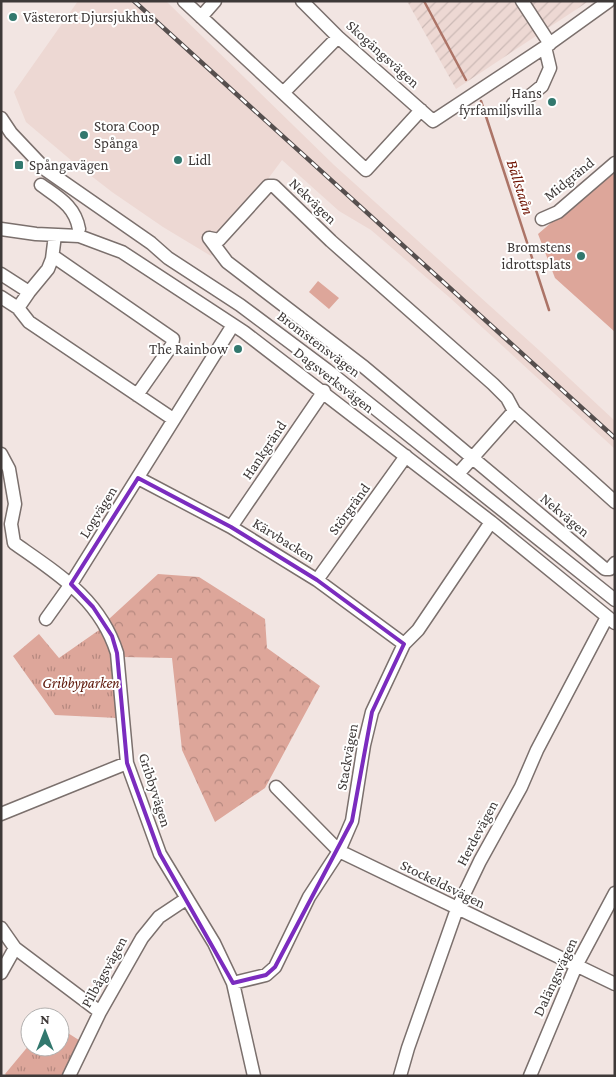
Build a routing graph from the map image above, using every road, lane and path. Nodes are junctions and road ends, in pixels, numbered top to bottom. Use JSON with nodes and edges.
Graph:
{"nodes":[{"id":1,"x":184,"y":1,"type":"edge"},
{"id":2,"x":215,"y":1,"type":"edge"},
{"id":3,"x":302,"y":1,"type":"edge"},
{"id":4,"x":522,"y":1,"type":"edge"},
{"id":5,"x":609,"y":1,"type":"edge"},
{"id":6,"x":200,"y":17,"type":"junction"},
{"id":7,"x":338,"y":36,"type":"junction"},
{"id":8,"x":547,"y":45,"type":"junction"},
{"id":9,"x":283,"y":93,"type":"junction"},
{"id":10,"x":513,"y":104,"type":"dead end"},
{"id":11,"x":421,"y":110,"type":"junction"},
{"id":12,"x":1,"y":118,"type":"edge"},
{"id":13,"x":615,"y":163,"type":"edge"},
{"id":14,"x":42,"y":185,"type":"dead end"},
{"id":15,"x":542,"y":218,"type":"dead end"},
{"id":16,"x":79,"y":229,"type":"dead end"},
{"id":17,"x":1,"y":230,"type":"edge"},
{"id":18,"x":55,"y":235,"type":"junction"},
{"id":19,"x":53,"y":256,"type":"junction"},
{"id":20,"x":1,"y":274,"type":"edge"},
{"id":21,"x":29,"y":292,"type":"junction"},
{"id":22,"x":1,"y":297,"type":"edge"},
{"id":23,"x":18,"y":308,"type":"junction"},
{"id":24,"x":233,"y":325,"type":"junction"},
{"id":25,"x":324,"y":392,"type":"junction"},
{"id":26,"x":137,"y":395,"type":"junction"},
{"id":27,"x":514,"y":411,"type":"junction"},
{"id":28,"x":173,"y":419,"type":"junction"},
{"id":29,"x":1,"y":454,"type":"edge"},
{"id":30,"x":406,"y":456,"type":"junction"},
{"id":31,"x":472,"y":459,"type":"junction"},
{"id":32,"x":458,"y":474,"type":"junction"},
{"id":33,"x":138,"y":478,"type":"junction"},
{"id":34,"x":615,"y":502,"type":"edge"},
{"id":35,"x":491,"y":522,"type":"junction"},
{"id":36,"x":231,"y":527,"type":"junction"},
{"id":37,"x":7,"y":538,"type":"edge"},
{"id":38,"x":615,"y":563,"type":"edge"},
{"id":39,"x":318,"y":580,"type":"junction"},
{"id":40,"x":71,"y":584,"type":"junction"},
{"id":41,"x":615,"y":600,"type":"edge"},
{"id":42,"x":46,"y":619,"type":"dead end"},
{"id":43,"x":611,"y":620,"type":"edge"},
{"id":44,"x":404,"y":644,"type":"junction"},
{"id":45,"x":127,"y":763,"type":"junction"},
{"id":46,"x":276,"y":787,"type":"dead end"},
{"id":47,"x":1,"y":814,"type":"edge"},
{"id":48,"x":339,"y":851,"type":"junction"},
{"id":49,"x":615,"y":894,"type":"edge"},
{"id":50,"x":186,"y":899,"type":"junction"},
{"id":51,"x":457,"y":909,"type":"junction"},
{"id":52,"x":1,"y":928,"type":"edge"},
{"id":53,"x":15,"y":948,"type":"junction"},
{"id":54,"x":576,"y":966,"type":"junction"},
{"id":55,"x":1,"y":972,"type":"edge"},
{"id":56,"x":233,"y":984,"type":"junction"},
{"id":57,"x":615,"y":984,"type":"edge"},
{"id":58,"x":100,"y":1012,"type":"junction"},
{"id":59,"x":68,"y":1076,"type":"edge"},
{"id":60,"x":254,"y":1076,"type":"edge"},
{"id":61,"x":400,"y":1076,"type":"edge"},
{"id":62,"x":530,"y":1076,"type":"edge"}],
"edges":[{"from":1,"to":6,"type":"street"},
{"from":2,"to":6,"type":"street"},
{"from":3,"to":7,"type":"street","name":"Skogängsvägen"},
{"from":4,"to":8,"type":"street"},
{"from":5,"to":8,"type":"street","name":"Skogängsvägen"},
{"from":6,"to":9,"type":"street"},
{"from":7,"to":9,"type":"street"},
{"from":7,"to":11,"type":"street","name":"Skogängsvägen"},
{"from":8,"to":10,"type":"street"},
{"from":8,"to":11,"type":"street","name":"Skogängsvägen"},
{"from":9,"to":11,"type":"street","name":"Skogängsvägen"},
{"from":12,"to":32,"type":"street","name":"Bromstensvägen"},
{"from":13,"to":15,"type":"street","name":"Midgränd"},
{"from":14,"to":16,"type":"street"},
{"from":17,"to":18,"type":"street","name":"Dagsverksvägen"},
{"from":18,"to":19,"type":"street"},
{"from":18,"to":24,"type":"street","name":"Dagsverksvägen"},
{"from":19,"to":21,"type":"street"},
{"from":19,"to":26,"type":"street"},
{"from":20,"to":21,"type":"street"},
{"from":21,"to":23,"type":"street"},
{"from":22,"to":23,"type":"street"},
{"from":23,"to":26,"type":"street"},
{"from":24,"to":25,"type":"street","name":"Dagsverksvägen"},
{"from":24,"to":28,"type":"street","name":"Logvägen"},
{"from":25,"to":30,"type":"street","name":"Dagsverksvägen"},
{"from":25,"to":36,"type":"street","name":"Hankgränd"},
{"from":26,"to":28,"type":"street"},
{"from":27,"to":31,"type":"street"},
{"from":27,"to":31,"type":"street","name":"Nekvägen"},
{"from":27,"to":34,"type":"street","name":"Nekvägen"},
{"from":28,"to":33,"type":"street","name":"Logvägen"},
{"from":29,"to":37,"type":"street","name":"Gribbyvägen"},
{"from":30,"to":35,"type":"street","name":"Dagsverksvägen"},
{"from":30,"to":39,"type":"street","name":"Störgränd"},
{"from":31,"to":32,"type":"street"},
{"from":31,"to":38,"type":"street","name":"Nekvägen"},
{"from":32,"to":41,"type":"street","name":"Bromstensvägen"},
{"from":33,"to":36,"type":"street","name":"Kärvbacken"},
{"from":33,"to":40,"type":"street","name":"Logvägen"},
{"from":35,"to":43,"type":"street","name":"Dagsverksvägen"},
{"from":35,"to":44,"type":"street","name":"Stackvägen"},
{"from":36,"to":39,"type":"street","name":"Kärvbacken"},
{"from":37,"to":40,"type":"street","name":"Gribbyvägen"},
{"from":39,"to":44,"type":"street","name":"Kärvbacken"},
{"from":40,"to":42,"type":"street","name":"Logvägen"},
{"from":40,"to":45,"type":"street","name":"Gribbyvägen"},
{"from":43,"to":51,"type":"street","name":"Herdevägen"},
{"from":44,"to":48,"type":"street","name":"Stackvägen"},
{"from":45,"to":47,"type":"street"},
{"from":45,"to":50,"type":"street","name":"Gribbyvägen"},
{"from":46,"to":48,"type":"street","name":"Stockeldsvägen"},
{"from":48,"to":51,"type":"street","name":"Stockeldsvägen"},
{"from":48,"to":56,"type":"street","name":"Stackvägen"},
{"from":49,"to":54,"type":"street","name":"Dalängsvägen"},
{"from":50,"to":56,"type":"street","name":"Gribbyvägen"},
{"from":50,"to":58,"type":"street","name":"Pilbågsvägen"},
{"from":51,"to":54,"type":"street","name":"Stockeldsvägen"},
{"from":51,"to":61,"type":"street","name":"Herdevägen"},
{"from":52,"to":53,"type":"street"},
{"from":53,"to":55,"type":"street"},
{"from":53,"to":58,"type":"street"},
{"from":54,"to":57,"type":"street","name":"Stockeldsvägen"},
{"from":54,"to":62,"type":"street","name":"Dalängsvägen"},
{"from":56,"to":60,"type":"street","name":"Gribbyvägen"},
{"from":58,"to":59,"type":"street","name":"Pilbågsvägen"}]}
